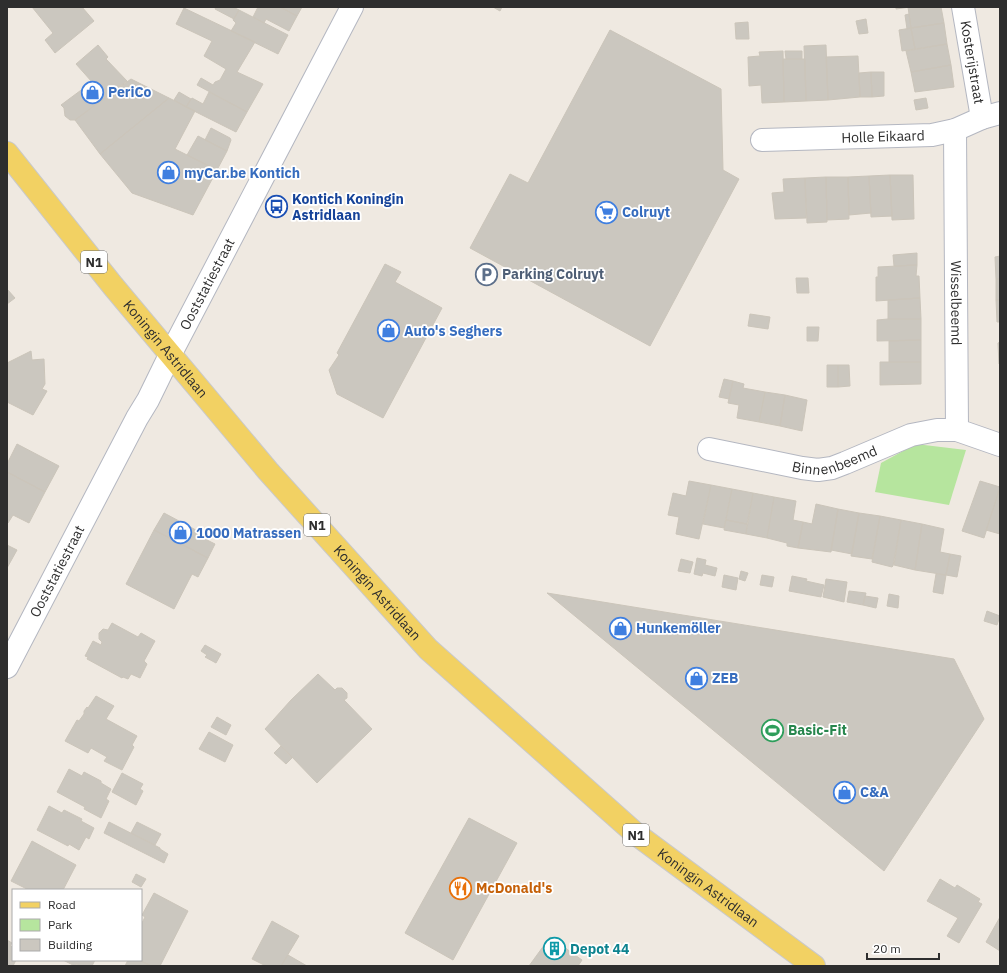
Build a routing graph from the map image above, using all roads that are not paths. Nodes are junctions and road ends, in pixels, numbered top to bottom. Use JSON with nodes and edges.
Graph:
{"nodes":[{"id":1,"x":352,"y":7,"type":"edge"},
{"id":2,"x":963,"y":7,"type":"edge"},
{"id":3,"x":991,"y":115,"type":"edge"},
{"id":4,"x":955,"y":130,"type":"junction"},
{"id":5,"x":762,"y":140,"type":"dead end"},
{"id":6,"x":7,"y":153,"type":"edge"},
{"id":7,"x":170,"y":355,"type":"junction"},
{"id":8,"x":957,"y":430,"type":"junction"},
{"id":9,"x":1000,"y":445,"type":"edge"},
{"id":10,"x":709,"y":449,"type":"dead end"},
{"id":11,"x":7,"y":667,"type":"edge"},
{"id":12,"x":814,"y":966,"type":"edge"}],
"edges":[{"from":1,"to":7,"type":"street","name":"Ooststatiestraat"},
{"from":2,"to":3,"type":"street","name":"Kosterijstraat"},
{"from":3,"to":4,"type":"street","name":"Holle Eikaard"},
{"from":4,"to":5,"type":"street","name":"Holle Eikaard"},
{"from":4,"to":8,"type":"street","name":"Wisselbeemd"},
{"from":6,"to":7,"type":"main road","name":"Koningin Astridlaan","number":"N1"},
{"from":7,"to":11,"type":"street","name":"Ooststatiestraat"},
{"from":7,"to":12,"type":"main road","name":"Koningin Astridlaan","number":"N1"},
{"from":8,"to":9,"type":"street"},
{"from":8,"to":10,"type":"street","name":"Binnenbeemd"}]}
